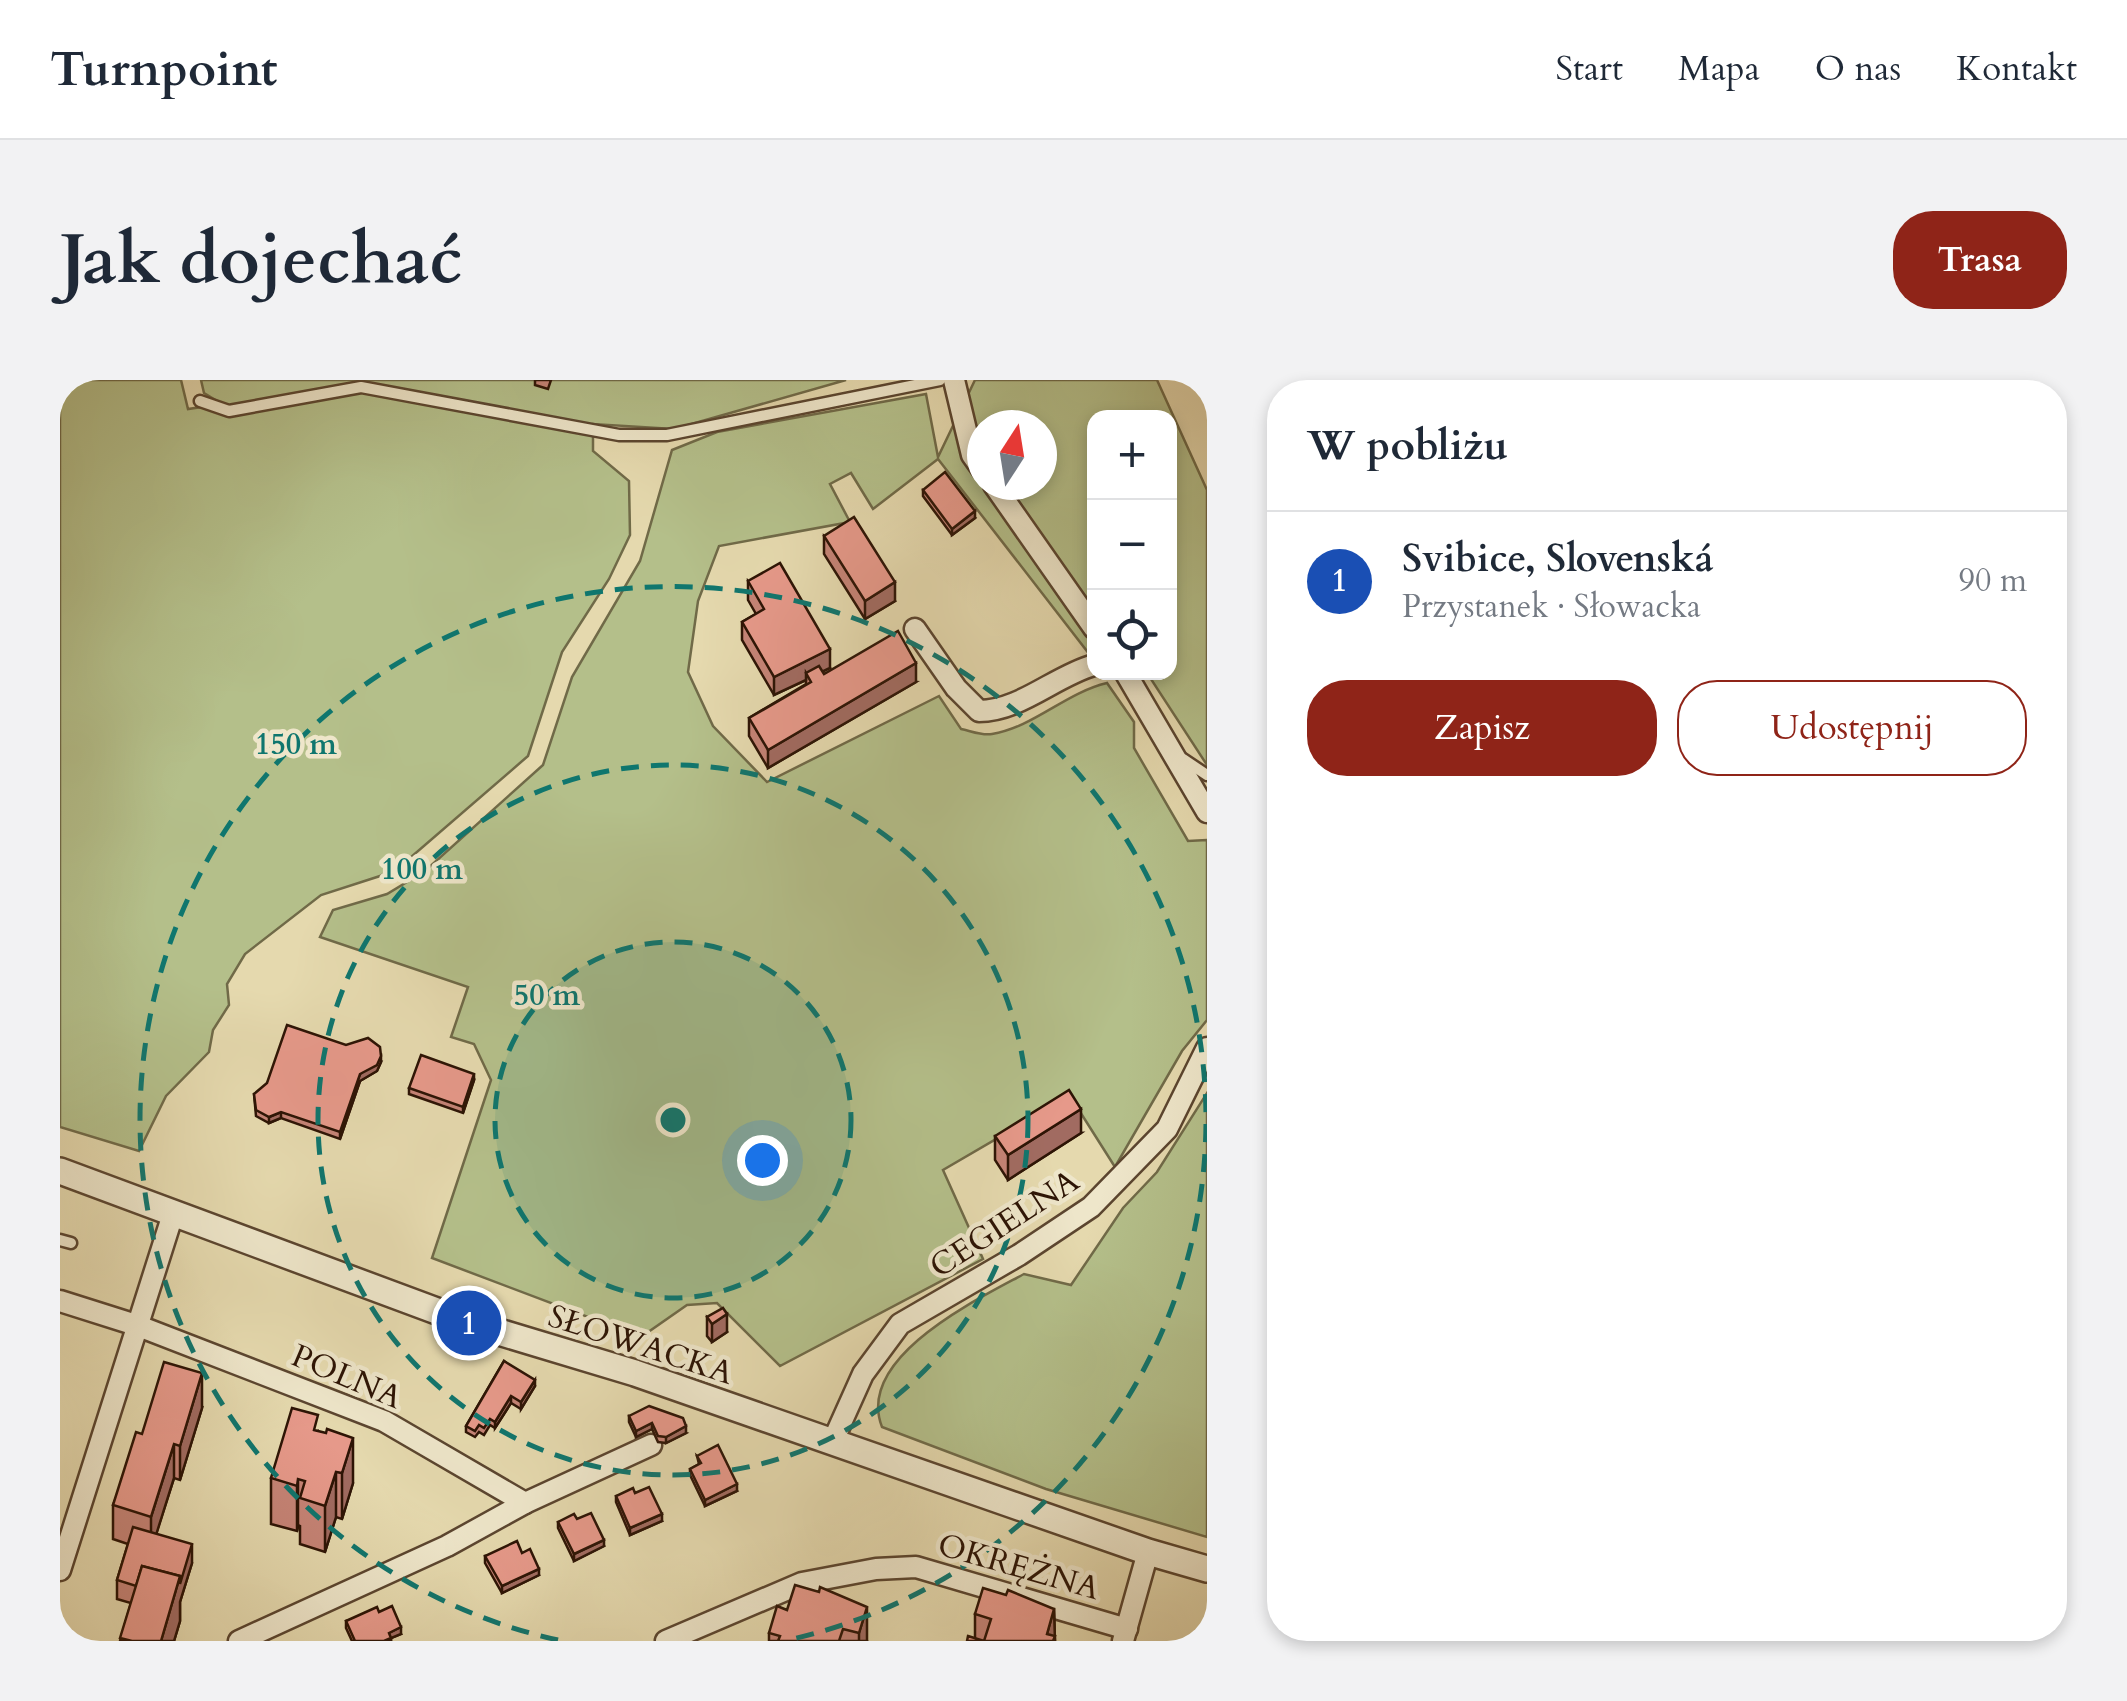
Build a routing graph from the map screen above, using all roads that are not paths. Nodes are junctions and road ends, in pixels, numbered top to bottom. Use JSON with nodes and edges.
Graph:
{"nodes":[{"id":1,"x":940,"y":380,"type":"edge"},
{"id":2,"x":954,"y":380,"type":"edge"},
{"id":3,"x":1198,"y":380,"type":"edge"},
{"id":4,"x":1207,"y":386,"type":"edge"},
{"id":5,"x":200,"y":401,"type":"dead end"},
{"id":6,"x":967,"y":426,"type":"edge"},
{"id":7,"x":1004,"y":500,"type":"edge"},
{"id":8,"x":1087,"y":618,"type":"edge"},
{"id":9,"x":915,"y":629,"type":"dead end"},
{"id":10,"x":1087,"y":667,"type":"edge"},
{"id":11,"x":1130,"y":680,"type":"edge"},
{"id":12,"x":1176,"y":755,"type":"junction"},
{"id":13,"x":1207,"y":775,"type":"edge"},
{"id":14,"x":1207,"y":812,"type":"edge"},
{"id":15,"x":1207,"y":1048,"type":"edge"},
{"id":16,"x":60,"y":1171,"type":"edge"},
{"id":17,"x":173,"y":1214,"type":"junction"},
{"id":18,"x":60,"y":1301,"type":"edge"},
{"id":19,"x":136,"y":1324,"type":"junction"},
{"id":20,"x":832,"y":1442,"type":"junction"},
{"id":21,"x":650,"y":1445,"type":"dead end"},
{"id":22,"x":525,"y":1503,"type":"junction"},
{"id":23,"x":1148,"y":1552,"type":"junction"},
{"id":24,"x":1207,"y":1568,"type":"edge"},
{"id":25,"x":60,"y":1570,"type":"edge"},
{"id":26,"x":1125,"y":1635,"type":"edge"},
{"id":27,"x":239,"y":1641,"type":"edge"},
{"id":28,"x":666,"y":1641,"type":"edge"}],
"edges":[{"from":1,"to":5,"type":"lane"},
{"from":2,"to":6,"type":"street"},
{"from":3,"to":4,"type":"lane"},
{"from":7,"to":8,"type":"street"},
{"from":9,"to":10,"type":"street"},
{"from":11,"to":12,"type":"street"},
{"from":12,"to":13,"type":"lane"},
{"from":12,"to":14,"type":"street"},
{"from":15,"to":20,"type":"street","name":"CEGIELNA"},
{"from":16,"to":17,"type":"street","name":"SŁOWACKA"},
{"from":17,"to":19,"type":"street"},
{"from":17,"to":20,"type":"street","name":"SŁOWACKA"},
{"from":18,"to":19,"type":"street","name":"POLNA"},
{"from":19,"to":22,"type":"street","name":"POLNA"},
{"from":19,"to":25,"type":"street"},
{"from":20,"to":23,"type":"street","name":"SŁOWACKA"},
{"from":21,"to":22,"type":"street"},
{"from":22,"to":27,"type":"street"},
{"from":23,"to":24,"type":"street","name":"SŁOWACKA"},
{"from":23,"to":26,"type":"street","name":"OKRĘŻNA"},
{"from":26,"to":28,"type":"street","name":"OKRĘŻNA"}]}
